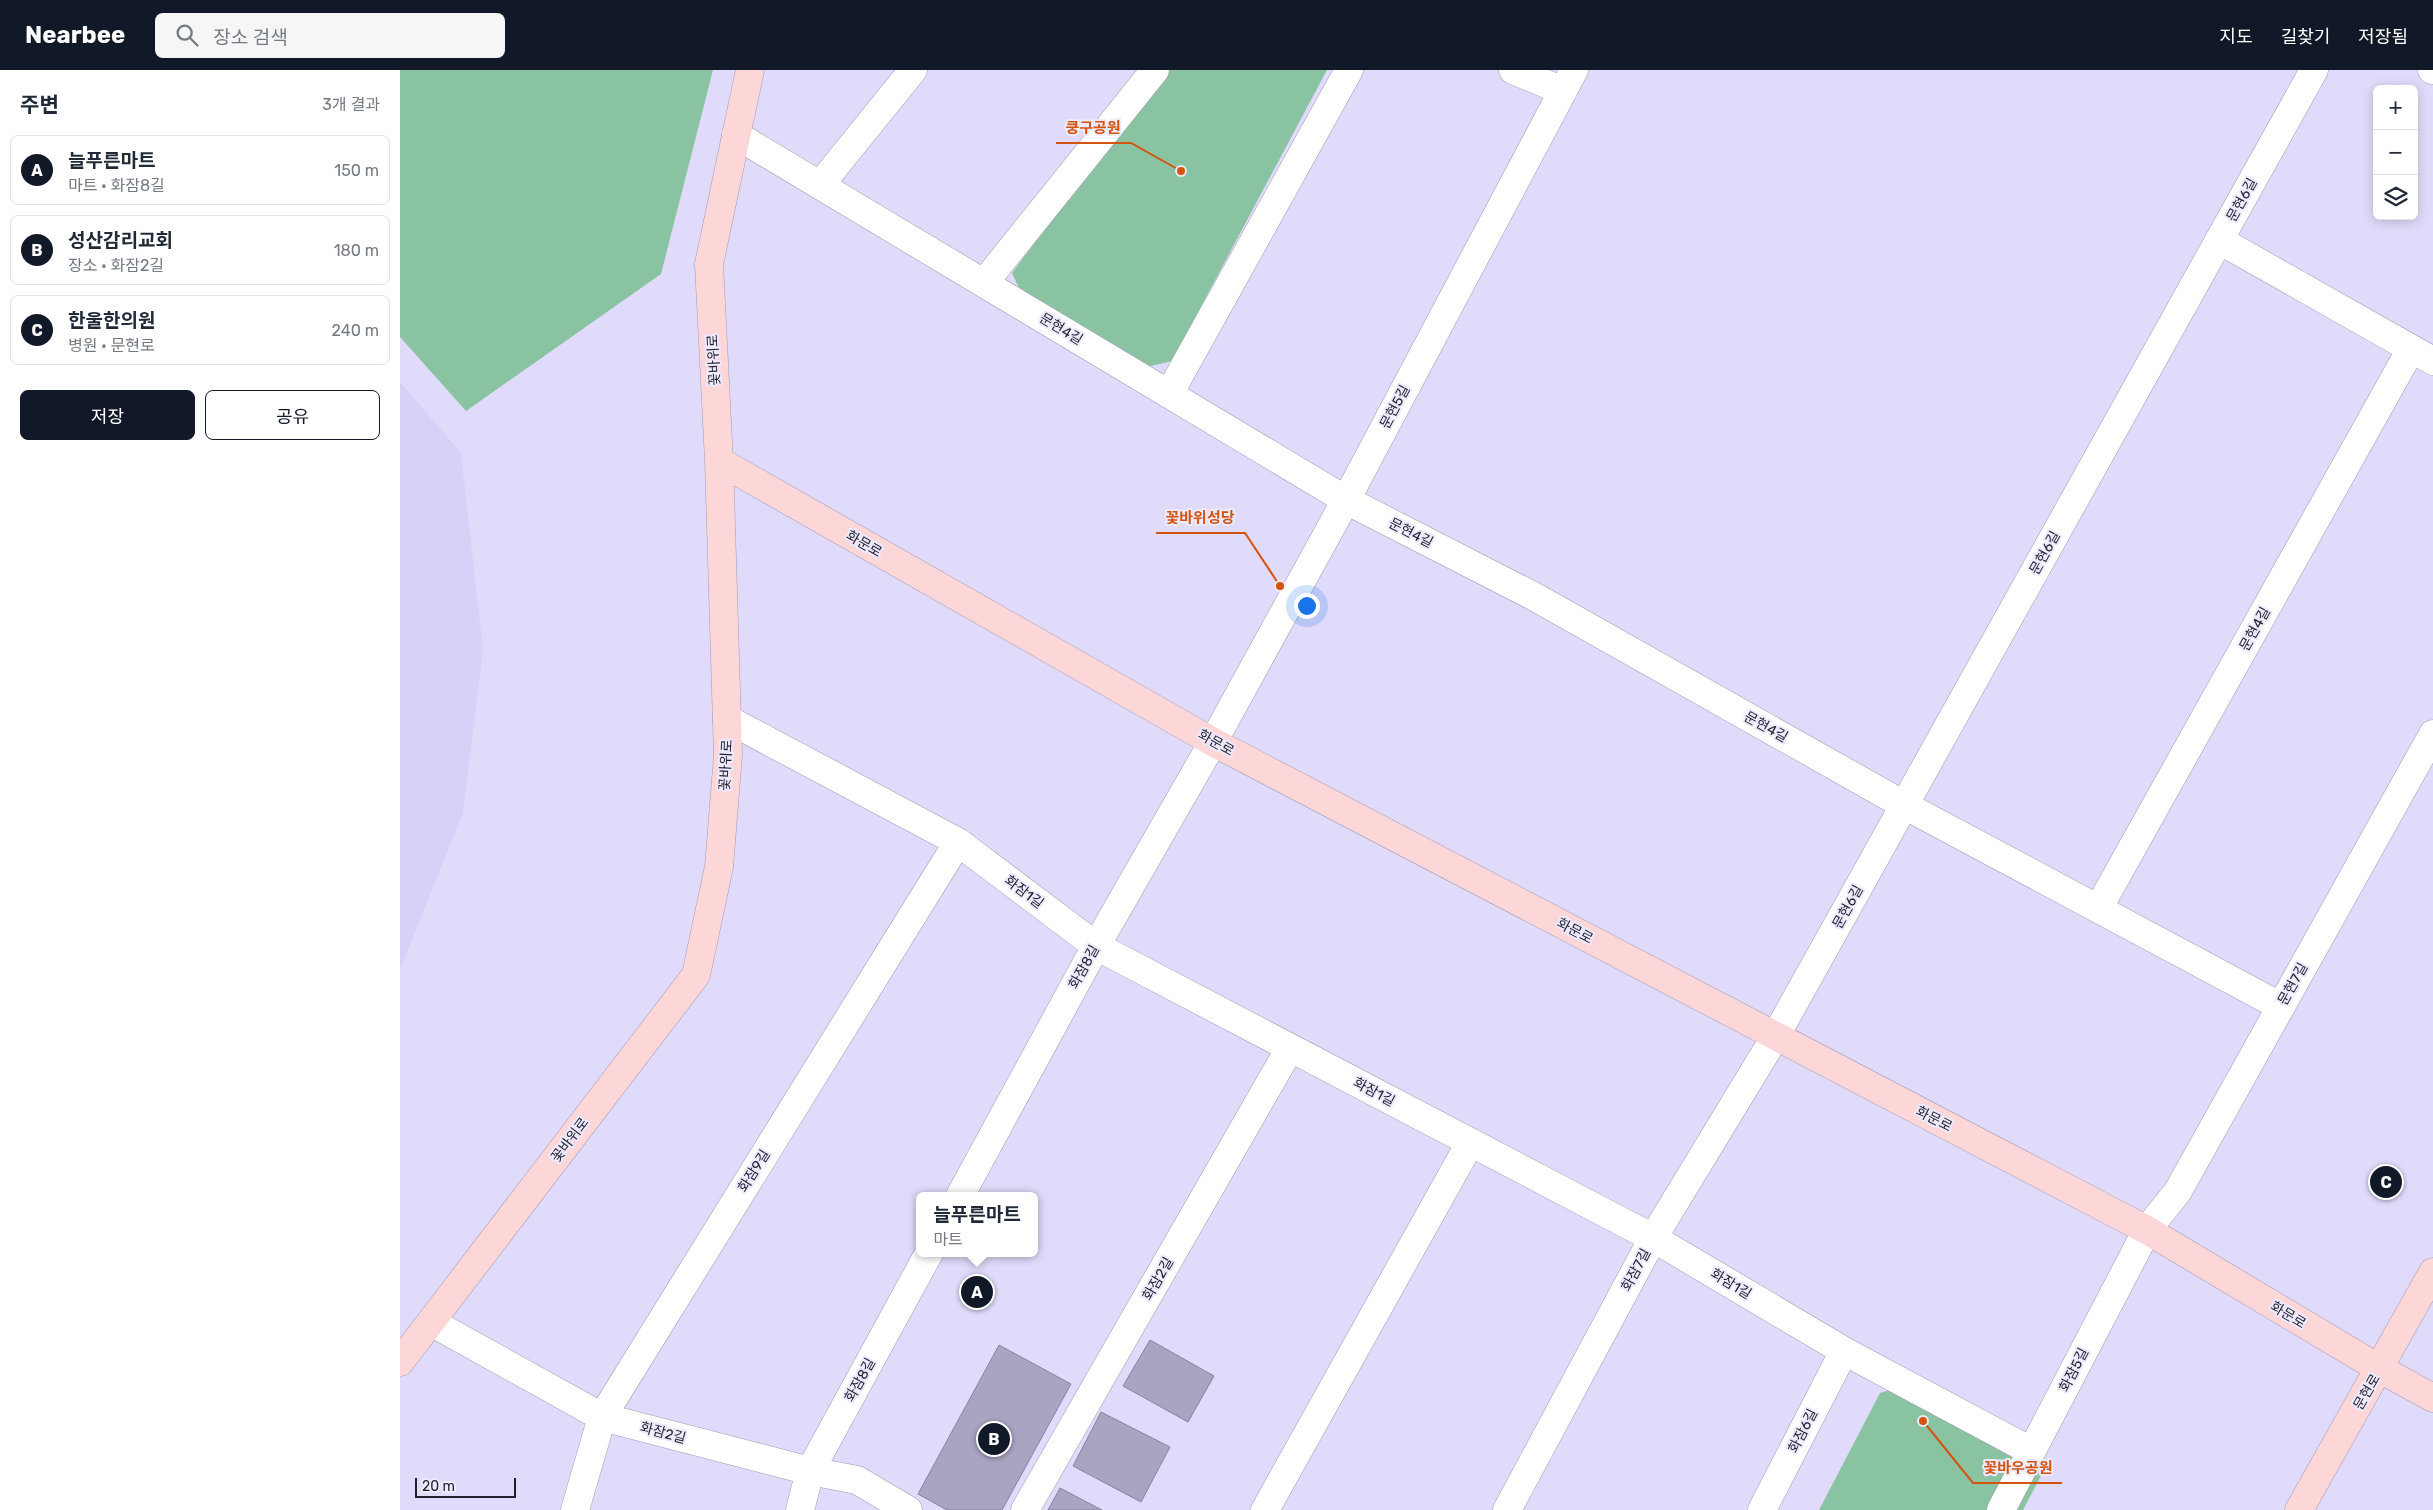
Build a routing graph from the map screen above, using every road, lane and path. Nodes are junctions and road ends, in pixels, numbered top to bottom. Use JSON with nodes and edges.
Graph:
{"nodes":[{"id":1,"x":750,"y":70,"type":"edge"},
{"id":2,"x":913,"y":70,"type":"edge"},
{"id":3,"x":1155,"y":70,"type":"edge"},
{"id":4,"x":1349,"y":70,"type":"edge"},
{"id":5,"x":1513,"y":70,"type":"edge"},
{"id":6,"x":2314,"y":70,"type":"edge"},
{"id":7,"x":1569,"y":80,"type":"edge"},
{"id":8,"x":736,"y":135,"type":"junction"},
{"id":9,"x":820,"y":185,"type":"junction"},
{"id":10,"x":2219,"y":240,"type":"junction"},
{"id":11,"x":984,"y":283,"type":"junction"},
{"id":12,"x":2422,"y":355,"type":"edge"},
{"id":13,"x":1169,"y":394,"type":"junction"},
{"id":14,"x":719,"y":461,"type":"junction"},
{"id":15,"x":1346,"y":500,"type":"junction"},
{"id":16,"x":727,"y":719,"type":"junction"},
{"id":17,"x":2433,"y":734,"type":"edge"},
{"id":18,"x":1213,"y":742,"type":"junction"},
{"id":19,"x":2424,"y":772,"type":"edge"},
{"id":20,"x":1904,"y":805,"type":"junction"},
{"id":21,"x":958,"y":842,"type":"junction"},
{"id":22,"x":2098,"y":909,"type":"junction"},
{"id":23,"x":1096,"y":946,"type":"junction"},
{"id":24,"x":2280,"y":1006,"type":"junction"},
{"id":25,"x":1775,"y":1037,"type":"junction"},
{"id":26,"x":1290,"y":1048,"type":"junction"},
{"id":27,"x":1470,"y":1143,"type":"junction"},
{"id":28,"x":962,"y":1192,"type":"edge"},
{"id":29,"x":2147,"y":1230,"type":"junction"},
{"id":30,"x":1653,"y":1238,"type":"junction"},
{"id":31,"x":927,"y":1257,"type":"edge"},
{"id":32,"x":2433,"y":1272,"type":"edge"},
{"id":33,"x":431,"y":1322,"type":"junction"},
{"id":34,"x":1844,"y":1351,"type":"junction"},
{"id":35,"x":400,"y":1362,"type":"edge"},
{"id":36,"x":2380,"y":1370,"type":"junction"},
{"id":37,"x":2433,"y":1398,"type":"edge"},
{"id":38,"x":602,"y":1417,"type":"junction"},
{"id":39,"x":2031,"y":1451,"type":"junction"},
{"id":40,"x":810,"y":1471,"type":"junction"},
{"id":41,"x":575,"y":1510,"type":"edge"},
{"id":42,"x":800,"y":1510,"type":"edge"},
{"id":43,"x":908,"y":1510,"type":"edge"},
{"id":44,"x":1025,"y":1510,"type":"edge"},
{"id":45,"x":1266,"y":1510,"type":"edge"},
{"id":46,"x":1507,"y":1510,"type":"edge"},
{"id":47,"x":1762,"y":1510,"type":"edge"},
{"id":48,"x":2001,"y":1510,"type":"edge"},
{"id":49,"x":2299,"y":1510,"type":"edge"}],
"edges":[{"from":1,"to":8,"type":"street","name":"꽃바위로"},
{"from":2,"to":9,"type":"street"},
{"from":3,"to":11,"type":"street"},
{"from":4,"to":13,"type":"street"},
{"from":5,"to":7,"type":"street"},
{"from":6,"to":10,"type":"street","name":"문현6길"},
{"from":7,"to":15,"type":"street","name":"문현5길"},
{"from":8,"to":9,"type":"street","name":"문현4길"},
{"from":8,"to":14,"type":"street","name":"꽃바위로"},
{"from":9,"to":11,"type":"street","name":"문현4길"},
{"from":10,"to":12,"type":"street"},
{"from":10,"to":20,"type":"street","name":"문현6길"},
{"from":11,"to":13,"type":"street","name":"문현4길"},
{"from":12,"to":22,"type":"street","name":"문현4길"},
{"from":13,"to":15,"type":"street","name":"문현4길"},
{"from":14,"to":16,"type":"street","name":"꽃바위로"},
{"from":14,"to":18,"type":"street","name":"화문로"},
{"from":15,"to":18,"type":"street","name":"문현5길"},
{"from":15,"to":20,"type":"street","name":"문현4길"},
{"from":16,"to":21,"type":"street","name":"화잠1길"},
{"from":16,"to":33,"type":"street","name":"꽃바위로"},
{"from":17,"to":19,"type":"street","name":"문현7길"},
{"from":18,"to":23,"type":"street","name":"화잠8길"},
{"from":18,"to":25,"type":"street","name":"화문로"},
{"from":19,"to":24,"type":"street","name":"문현7길"},
{"from":20,"to":22,"type":"street","name":"문현4길"},
{"from":20,"to":25,"type":"street","name":"문현6길"},
{"from":21,"to":23,"type":"street","name":"화잠1길"},
{"from":21,"to":38,"type":"street","name":"화잠9길"},
{"from":22,"to":24,"type":"street","name":"문현4길"},
{"from":23,"to":26,"type":"street","name":"화잠1길"},
{"from":23,"to":28,"type":"street","name":"화잠8길"},
{"from":24,"to":29,"type":"street","name":"문현7길"},
{"from":25,"to":29,"type":"street","name":"화문로"},
{"from":25,"to":30,"type":"street","name":"화잠7길"},
{"from":26,"to":27,"type":"street","name":"화잠1길"},
{"from":26,"to":44,"type":"street","name":"화잠2길"},
{"from":27,"to":30,"type":"street","name":"화잠1길"},
{"from":27,"to":45,"type":"street"},
{"from":29,"to":36,"type":"street","name":"화문로"},
{"from":29,"to":39,"type":"street","name":"화잠5길"},
{"from":30,"to":34,"type":"street","name":"화잠1길"},
{"from":30,"to":46,"type":"street","name":"화잠7길"},
{"from":31,"to":40,"type":"street","name":"화잠8길"},
{"from":32,"to":36,"type":"street","name":"문현로"},
{"from":33,"to":35,"type":"street","name":"꽃바위로"},
{"from":33,"to":38,"type":"street","name":"화잠2길"},
{"from":34,"to":39,"type":"street","name":"화잠1길"},
{"from":34,"to":47,"type":"street","name":"화잠6길"},
{"from":36,"to":37,"type":"street","name":"화문로"},
{"from":36,"to":49,"type":"street","name":"문현로"},
{"from":38,"to":40,"type":"street","name":"화잠2길"},
{"from":38,"to":41,"type":"street","name":"화잠9길"},
{"from":39,"to":48,"type":"street","name":"화잠5길"},
{"from":40,"to":42,"type":"street","name":"화잠8길"},
{"from":40,"to":43,"type":"street","name":"화잠2길"}]}
